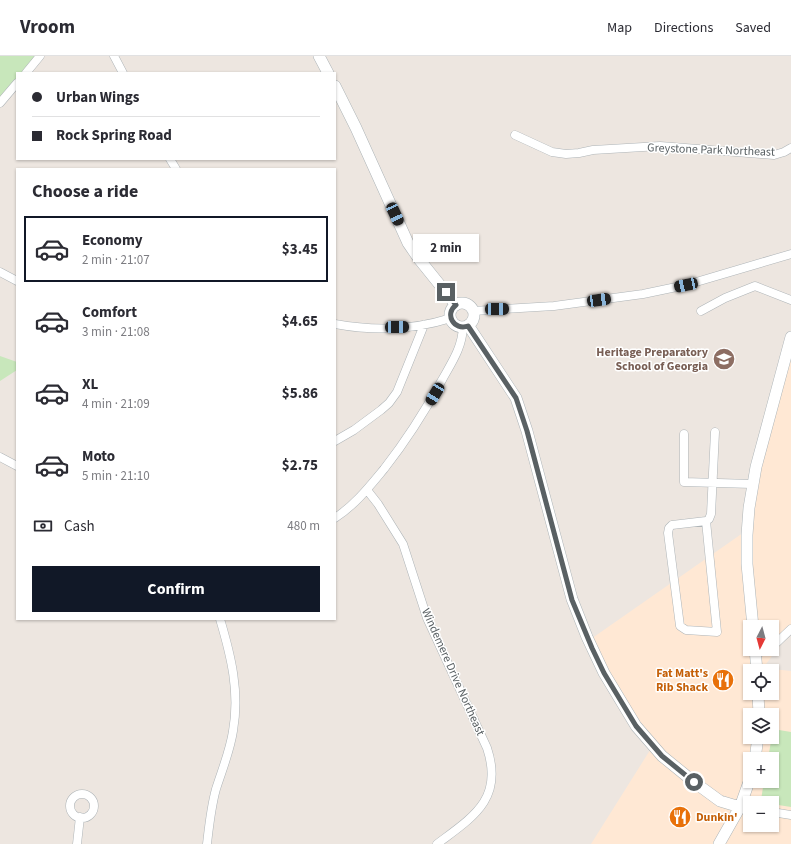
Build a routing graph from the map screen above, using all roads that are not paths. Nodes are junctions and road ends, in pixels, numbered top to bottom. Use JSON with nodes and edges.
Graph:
{"nodes":[{"id":1,"x":40,"y":56,"type":"edge"},
{"id":2,"x":114,"y":56,"type":"edge"},
{"id":3,"x":319,"y":56,"type":"edge"},
{"id":4,"x":27,"y":72,"type":"edge"},
{"id":5,"x":122,"y":72,"type":"edge"},
{"id":6,"x":327,"y":72,"type":"edge"},
{"id":7,"x":16,"y":84,"type":"edge"},
{"id":8,"x":336,"y":88,"type":"edge"},
{"id":9,"x":0,"y":103,"type":"edge"},
{"id":10,"x":515,"y":135,"type":"dead end"},
{"id":11,"x":791,"y":148,"type":"edge"},
{"id":12,"x":791,"y":254,"type":"edge"},
{"id":13,"x":0,"y":272,"type":"edge"},
{"id":14,"x":16,"y":280,"type":"edge"},
{"id":15,"x":791,"y":300,"type":"edge"},
{"id":16,"x":456,"y":305,"type":"junction"},
{"id":17,"x":473,"y":311,"type":"junction"},
{"id":18,"x":701,"y":311,"type":"dead end"},
{"id":19,"x":451,"y":318,"type":"junction"},
{"id":20,"x":336,"y":324,"type":"edge"},
{"id":21,"x":424,"y":325,"type":"junction"},
{"id":22,"x":465,"y":326,"type":"junction"},
{"id":23,"x":791,"y":337,"type":"edge"},
{"id":24,"x":715,"y":432,"type":"dead end"},
{"id":25,"x":684,"y":434,"type":"dead end"},
{"id":26,"x":336,"y":440,"type":"edge"},
{"id":27,"x":0,"y":457,"type":"edge"},
{"id":28,"x":16,"y":465,"type":"edge"},
{"id":29,"x":713,"y":482,"type":"junction"},
{"id":30,"x":752,"y":484,"type":"junction"},
{"id":31,"x":367,"y":490,"type":"junction"},
{"id":32,"x":336,"y":517,"type":"edge"},
{"id":33,"x":706,"y":521,"type":"junction"},
{"id":34,"x":220,"y":620,"type":"edge"},
{"id":35,"x":752,"y":620,"type":"edge"},
{"id":36,"x":791,"y":629,"type":"edge"},
{"id":37,"x":779,"y":640,"type":"edge"},
{"id":38,"x":743,"y":807,"type":"edge"},
{"id":39,"x":743,"y":811,"type":"edge"},
{"id":40,"x":779,"y":813,"type":"edge"},
{"id":41,"x":791,"y":814,"type":"edge"},
{"id":42,"x":80,"y":817,"type":"dead end"},
{"id":43,"x":77,"y":844,"type":"edge"},
{"id":44,"x":207,"y":844,"type":"edge"},
{"id":45,"x":437,"y":844,"type":"edge"},
{"id":46,"x":719,"y":844,"type":"edge"}],
"edges":[{"from":1,"to":4,"type":"street"},
{"from":2,"to":5,"type":"street"},
{"from":3,"to":6,"type":"street"},
{"from":7,"to":9,"type":"street"},
{"from":8,"to":16,"type":"street"},
{"from":10,"to":11,"type":"street","name":"Greystone Park Northeast"},
{"from":12,"to":17,"type":"street"},
{"from":13,"to":14,"type":"street"},
{"from":15,"to":18,"type":"street"},
{"from":16,"to":17,"type":"street"},
{"from":16,"to":19,"type":"street"},
{"from":17,"to":22,"type":"street"},
{"from":19,"to":21,"type":"street"},
{"from":19,"to":22,"type":"street"},
{"from":20,"to":21,"type":"street"},
{"from":21,"to":26,"type":"street"},
{"from":22,"to":31,"type":"street"},
{"from":22,"to":38,"type":"street"},
{"from":23,"to":30,"type":"street"},
{"from":24,"to":29,"type":"street"},
{"from":25,"to":29,"type":"street"},
{"from":27,"to":28,"type":"street"},
{"from":29,"to":30,"type":"street"},
{"from":29,"to":33,"type":"street"},
{"from":30,"to":35,"type":"street"},
{"from":31,"to":32,"type":"street"},
{"from":31,"to":45,"type":"street","name":"Windemere Drive Northeast"},
{"from":33,"to":33,"type":"street"},
{"from":34,"to":44,"type":"street"},
{"from":36,"to":37,"type":"street"},
{"from":39,"to":46,"type":"street"},
{"from":40,"to":41,"type":"street"},
{"from":42,"to":43,"type":"street"}]}
